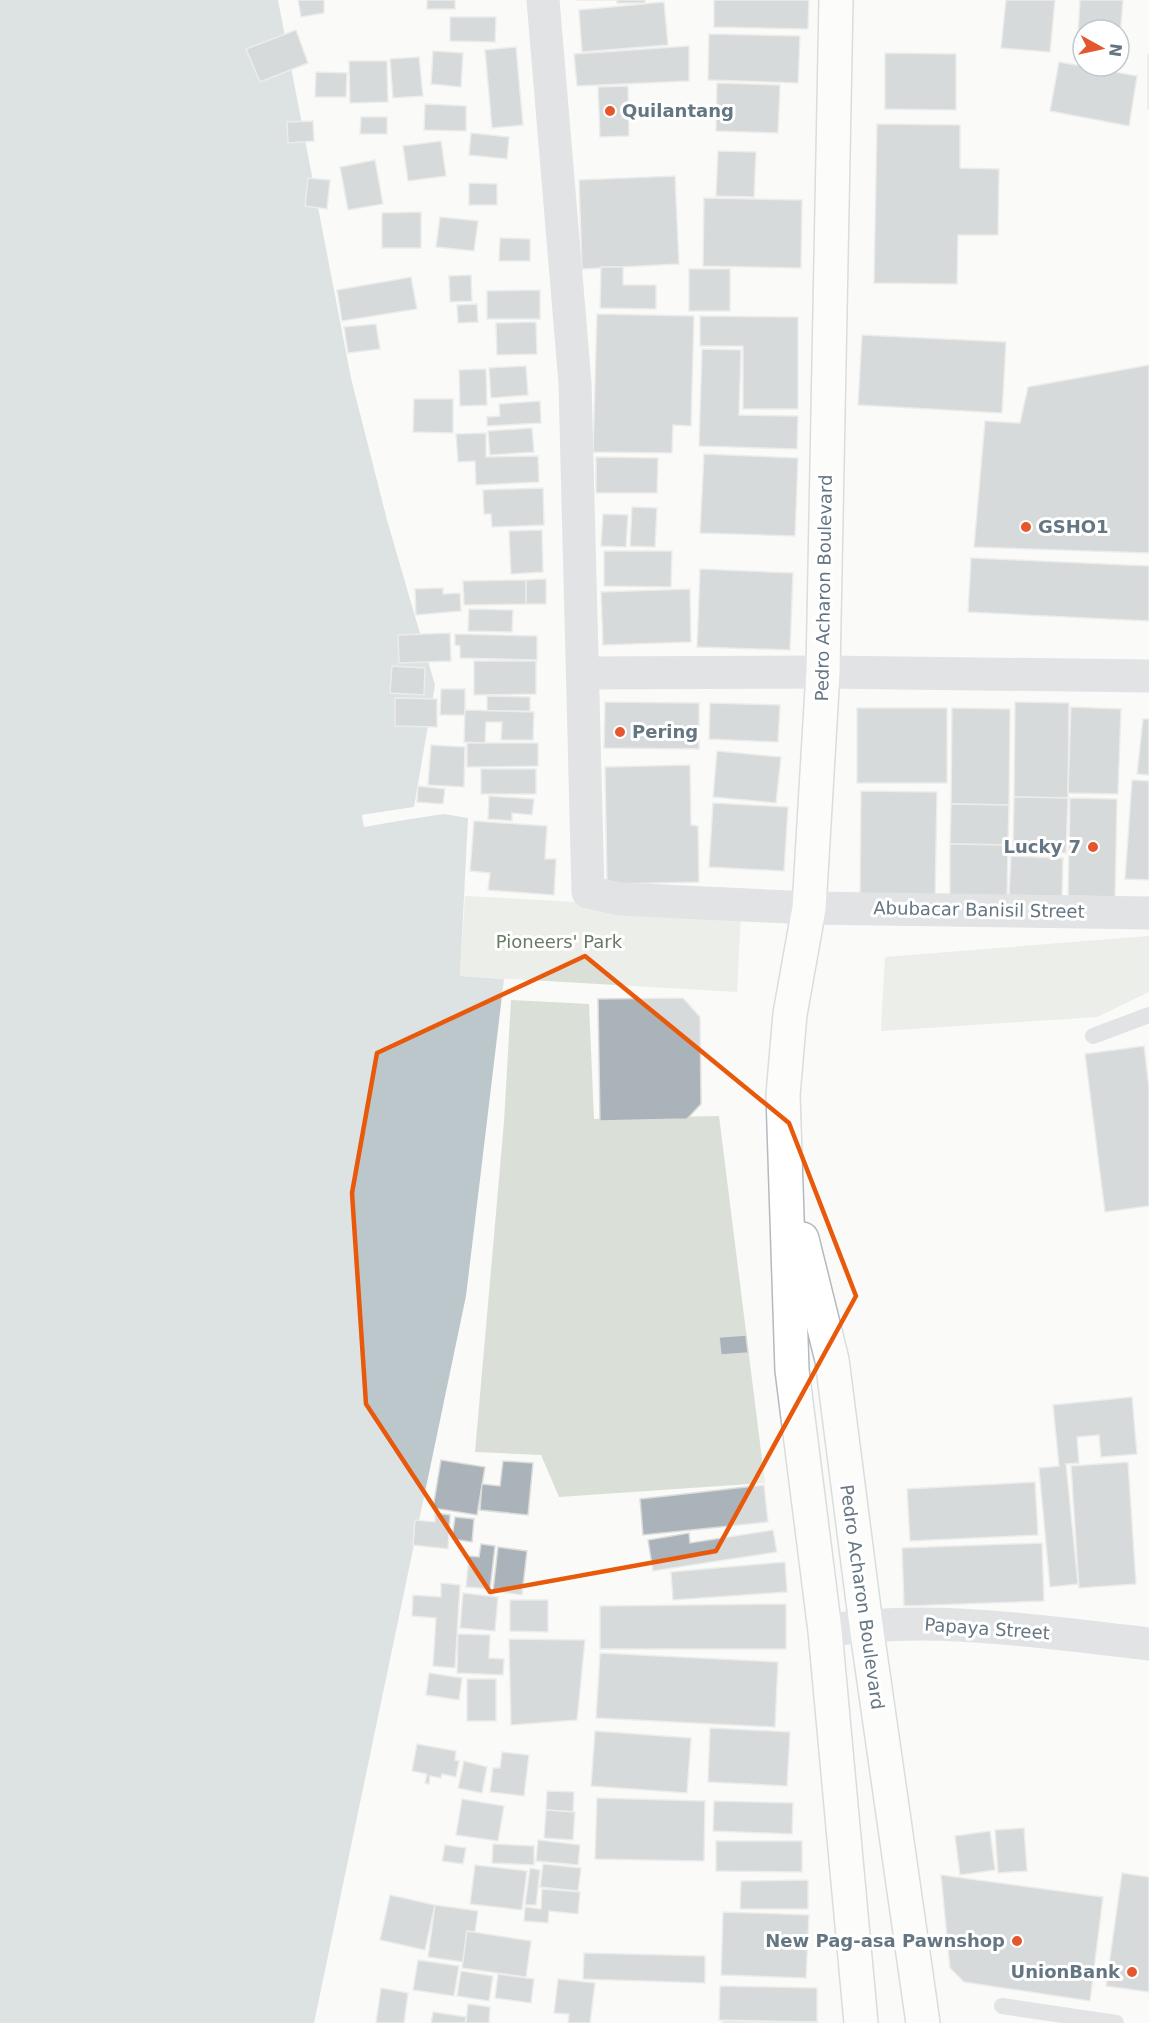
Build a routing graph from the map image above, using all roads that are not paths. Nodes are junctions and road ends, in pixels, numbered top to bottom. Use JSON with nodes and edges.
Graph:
{"nodes":[{"id":1,"x":543,"y":0,"type":"edge"},
{"id":2,"x":836,"y":0,"type":"edge"},
{"id":3,"x":823,"y":672,"type":"junction"},
{"id":4,"x":584,"y":673,"type":"junction"},
{"id":5,"x":1149,"y":676,"type":"edge"},
{"id":6,"x":809,"y":908,"type":"junction"},
{"id":7,"x":1149,"y":913,"type":"edge"},
{"id":8,"x":1149,"y":1015,"type":"edge"},
{"id":9,"x":1093,"y":1036,"type":"dead end"},
{"id":10,"x":786,"y":1173,"type":"junction"},
{"id":11,"x":866,"y":1625,"type":"junction"},
{"id":12,"x":825,"y":1631,"type":"junction"},
{"id":13,"x":1149,"y":1644,"type":"edge"},
{"id":14,"x":1002,"y":2007,"type":"dead end"},
{"id":15,"x":861,"y":2023,"type":"edge"},
{"id":16,"x":923,"y":2023,"type":"edge"},
{"id":17,"x":1116,"y":2023,"type":"edge"}],
"edges":[{"from":1,"to":4,"type":"street"},
{"from":2,"to":3,"type":"main road","name":"Pedro Acharon Boulevard"},
{"from":3,"to":4,"type":"street"},
{"from":3,"to":5,"type":"street"},
{"from":3,"to":6,"type":"main road","name":"Pedro Acharon Boulevard"},
{"from":4,"to":6,"type":"street","name":"Abubacar Banisil Street"},
{"from":6,"to":7,"type":"street","name":"Abubacar Banisil Street"},
{"from":6,"to":10,"type":"main road","name":"Pedro Acharon Boulevard"},
{"from":8,"to":9,"type":"lane"},
{"from":10,"to":11,"type":"main road","name":"Pedro Acharon Boulevard"},
{"from":10,"to":12,"type":"main road","name":"Pedro Acharon Boulevard"},
{"from":11,"to":12,"type":"street","name":"Papaya Street"},
{"from":11,"to":13,"type":"street","name":"Papaya Street"},
{"from":11,"to":16,"type":"main road","name":"Pedro Acharon Boulevard"},
{"from":12,"to":15,"type":"main road","name":"Pedro Acharon Boulevard"},
{"from":14,"to":17,"type":"lane"}]}
